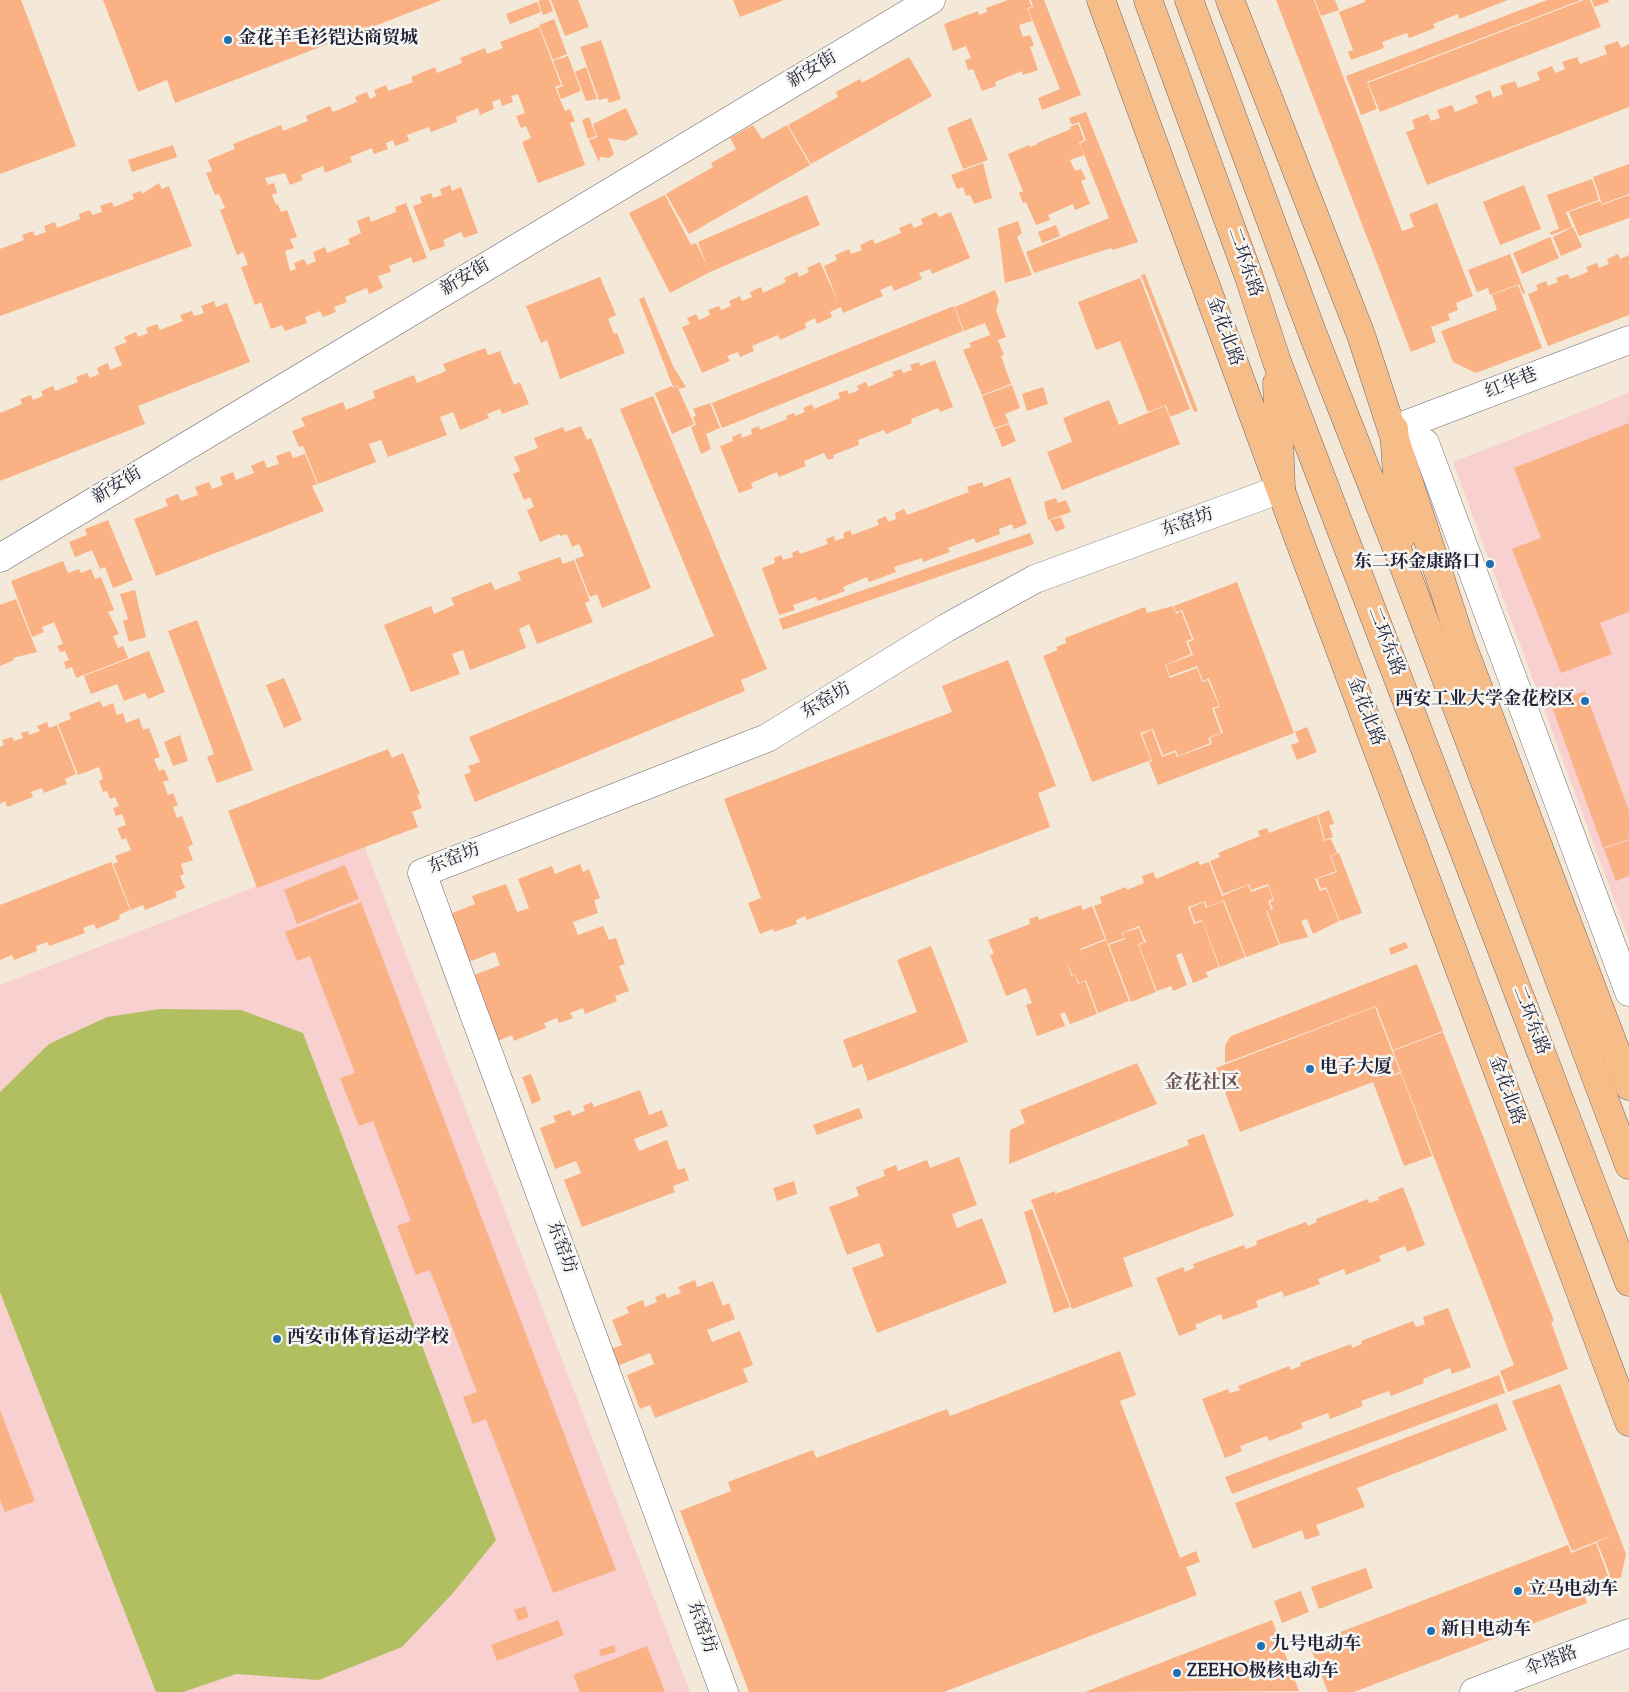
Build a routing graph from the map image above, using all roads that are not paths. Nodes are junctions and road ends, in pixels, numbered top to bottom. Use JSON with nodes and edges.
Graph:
{"nodes":[{"id":1,"x":931,"y":0,"type":"edge"},
{"id":2,"x":1101,"y":0,"type":"edge"},
{"id":3,"x":1148,"y":0,"type":"edge"},
{"id":4,"x":1189,"y":0,"type":"edge"},
{"id":5,"x":1230,"y":0,"type":"edge"},
{"id":6,"x":1629,"y":340,"type":"edge"},
{"id":7,"x":1277,"y":362,"type":"junction"},
{"id":8,"x":1394,"y":429,"type":"junction"},
{"id":9,"x":1281,"y":489,"type":"junction"},
{"id":10,"x":0,"y":558,"type":"edge"},
{"id":11,"x":1403,"y":564,"type":"junction"},
{"id":12,"x":1629,"y":992,"type":"edge"},
{"id":13,"x":1629,"y":1086,"type":"edge"},
{"id":14,"x":1629,"y":1165,"type":"edge"},
{"id":15,"x":1629,"y":1282,"type":"edge"},
{"id":16,"x":1629,"y":1422,"type":"edge"},
{"id":17,"x":1629,"y":1634,"type":"edge"},
{"id":18,"x":724,"y":1692,"type":"edge"},
{"id":19,"x":1474,"y":1692,"type":"edge"}],
"edges":[{"from":1,"to":10,"type":"street","name":"新安街"},
{"from":2,"to":9,"type":"main road","name":"金花北路"},
{"from":3,"to":7,"type":"main road","name":"二环东路"},
{"from":4,"to":11,"type":"main road"},
{"from":5,"to":8,"type":"main road"},
{"from":6,"to":8,"type":"street","name":"红华巷"},
{"from":7,"to":9,"type":"main road"},
{"from":7,"to":15,"type":"main road","name":"二环东路"},
{"from":8,"to":11,"type":"main road"},
{"from":8,"to":12,"type":"street"},
{"from":8,"to":13,"type":"main road"},
{"from":9,"to":16,"type":"main road","name":"金花北路"},
{"from":9,"to":18,"type":"street","name":"东窑坊"},
{"from":11,"to":14,"type":"main road"},
{"from":17,"to":19,"type":"street","name":"伞塔路"}]}
